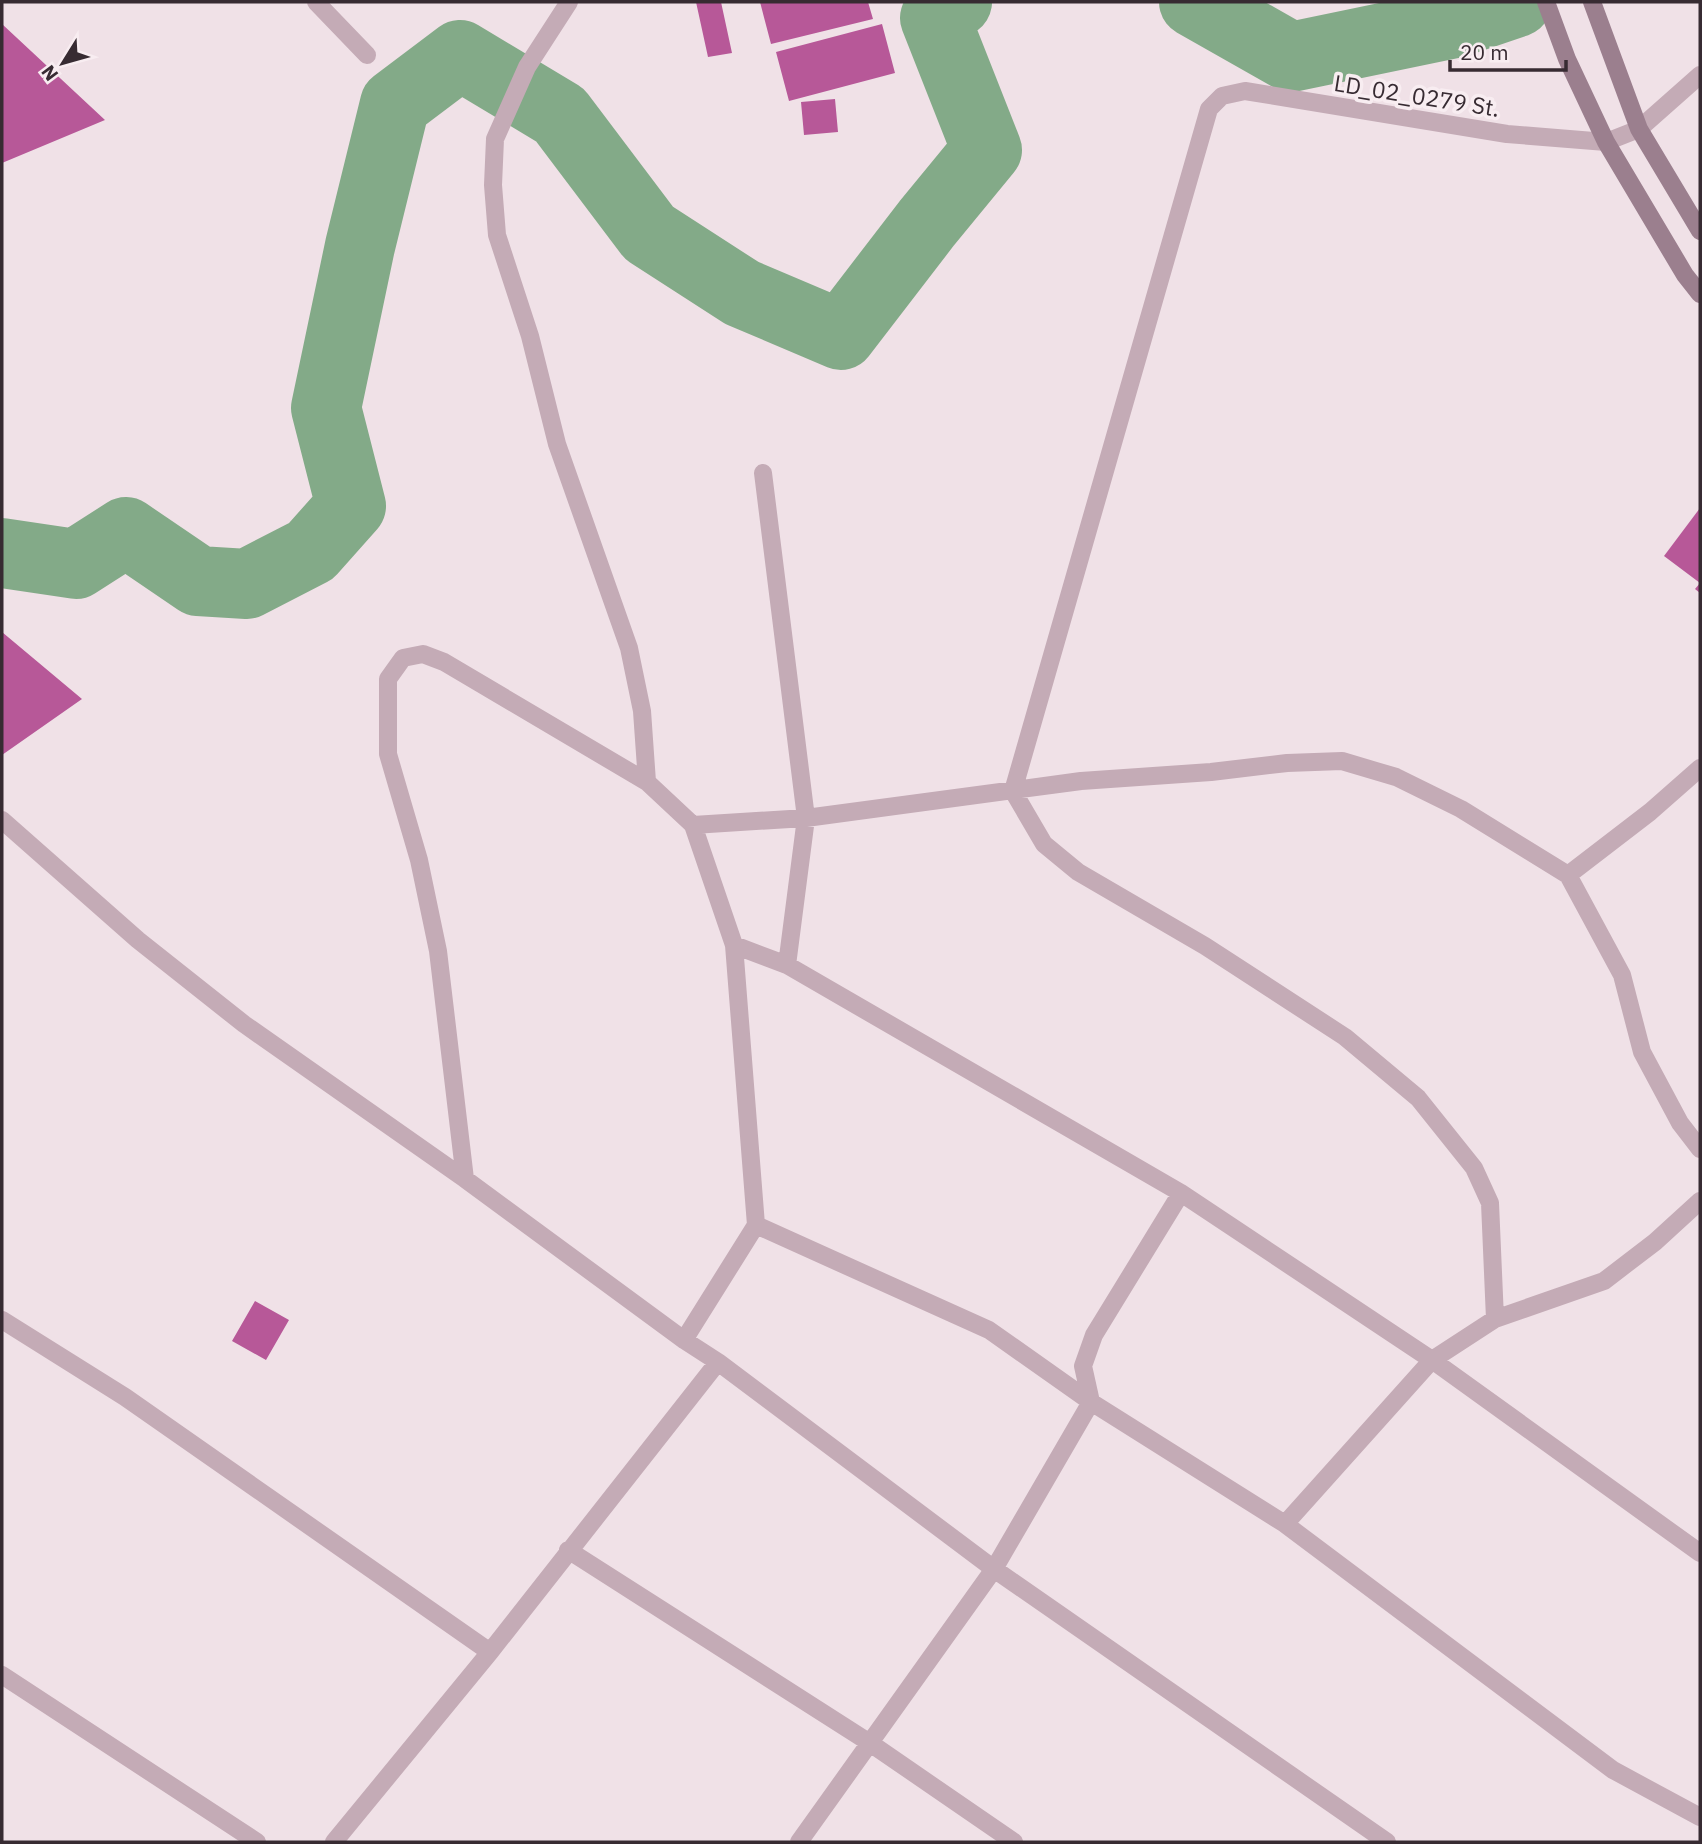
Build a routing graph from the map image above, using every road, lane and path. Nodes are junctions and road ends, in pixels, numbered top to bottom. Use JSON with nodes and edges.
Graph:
{"nodes":[{"id":1,"x":316,"y":2,"type":"edge"},
{"id":2,"x":569,"y":2,"type":"edge"},
{"id":3,"x":1546,"y":2,"type":"edge"},
{"id":4,"x":1592,"y":2,"type":"edge"},
{"id":5,"x":367,"y":55,"type":"dead end"},
{"id":6,"x":1700,"y":76,"type":"edge"},
{"id":7,"x":1639,"y":129,"type":"junction"},
{"id":8,"x":1606,"y":142,"type":"junction"},
{"id":9,"x":1700,"y":230,"type":"edge"},
{"id":10,"x":1700,"y":294,"type":"edge"},
{"id":11,"x":762,"y":473,"type":"dead end"},
{"id":12,"x":1700,"y":768,"type":"edge"},
{"id":13,"x":647,"y":782,"type":"junction"},
{"id":14,"x":1013,"y":791,"type":"junction"},
{"id":15,"x":806,"y":818,"type":"junction"},
{"id":16,"x":2,"y":820,"type":"edge"},
{"id":17,"x":693,"y":825,"type":"junction"},
{"id":18,"x":1568,"y":875,"type":"junction"},
{"id":19,"x":734,"y":945,"type":"junction"},
{"id":20,"x":787,"y":965,"type":"junction"},
{"id":21,"x":1700,"y":1149,"type":"edge"},
{"id":22,"x":465,"y":1179,"type":"junction"},
{"id":23,"x":1181,"y":1193,"type":"junction"},
{"id":24,"x":1700,"y":1201,"type":"edge"},
{"id":25,"x":756,"y":1225,"type":"junction"},
{"id":26,"x":1495,"y":1319,"type":"junction"},
{"id":27,"x":2,"y":1320,"type":"edge"},
{"id":28,"x":684,"y":1339,"type":"junction"},
{"id":29,"x":1432,"y":1360,"type":"junction"},
{"id":30,"x":718,"y":1362,"type":"junction"},
{"id":31,"x":1091,"y":1402,"type":"junction"},
{"id":32,"x":1284,"y":1524,"type":"junction"},
{"id":33,"x":568,"y":1550,"type":"junction"},
{"id":34,"x":1700,"y":1553,"type":"edge"},
{"id":35,"x":994,"y":1569,"type":"junction"},
{"id":36,"x":490,"y":1652,"type":"junction"},
{"id":37,"x":2,"y":1675,"type":"edge"},
{"id":38,"x":870,"y":1743,"type":"junction"},
{"id":39,"x":1700,"y":1817,"type":"edge"},
{"id":40,"x":257,"y":1842,"type":"edge"},
{"id":41,"x":334,"y":1842,"type":"edge"},
{"id":42,"x":799,"y":1842,"type":"edge"},
{"id":43,"x":1014,"y":1842,"type":"edge"},
{"id":44,"x":1387,"y":1842,"type":"edge"}],
"edges":[{"from":1,"to":5,"type":"street"},
{"from":2,"to":13,"type":"street"},
{"from":3,"to":8,"type":"main road"},
{"from":4,"to":7,"type":"main road"},
{"from":6,"to":7,"type":"street"},
{"from":7,"to":8,"type":"street"},
{"from":7,"to":9,"type":"main road"},
{"from":8,"to":10,"type":"main road"},
{"from":8,"to":14,"type":"street","name":"LD_02_0279 St."},
{"from":11,"to":15,"type":"street"},
{"from":12,"to":18,"type":"street"},
{"from":13,"to":17,"type":"street"},
{"from":13,"to":22,"type":"street"},
{"from":14,"to":15,"type":"street"},
{"from":14,"to":18,"type":"street"},
{"from":14,"to":26,"type":"street"},
{"from":15,"to":17,"type":"street"},
{"from":15,"to":20,"type":"street"},
{"from":16,"to":22,"type":"street"},
{"from":17,"to":19,"type":"street"},
{"from":18,"to":21,"type":"street"},
{"from":19,"to":20,"type":"street"},
{"from":19,"to":25,"type":"street"},
{"from":20,"to":23,"type":"street"},
{"from":22,"to":28,"type":"street"},
{"from":23,"to":29,"type":"street"},
{"from":23,"to":31,"type":"street"},
{"from":24,"to":26,"type":"street"},
{"from":25,"to":28,"type":"street"},
{"from":25,"to":31,"type":"street"},
{"from":26,"to":29,"type":"street"},
{"from":27,"to":36,"type":"street"},
{"from":28,"to":30,"type":"street"},
{"from":29,"to":32,"type":"street"},
{"from":29,"to":34,"type":"street"},
{"from":30,"to":33,"type":"street"},
{"from":30,"to":35,"type":"street"},
{"from":31,"to":32,"type":"street"},
{"from":31,"to":35,"type":"street"},
{"from":32,"to":39,"type":"street"},
{"from":33,"to":36,"type":"street"},
{"from":33,"to":38,"type":"street"},
{"from":35,"to":38,"type":"street"},
{"from":35,"to":44,"type":"street"},
{"from":36,"to":41,"type":"street"},
{"from":37,"to":40,"type":"street"},
{"from":38,"to":42,"type":"street"},
{"from":38,"to":43,"type":"street"}]}
